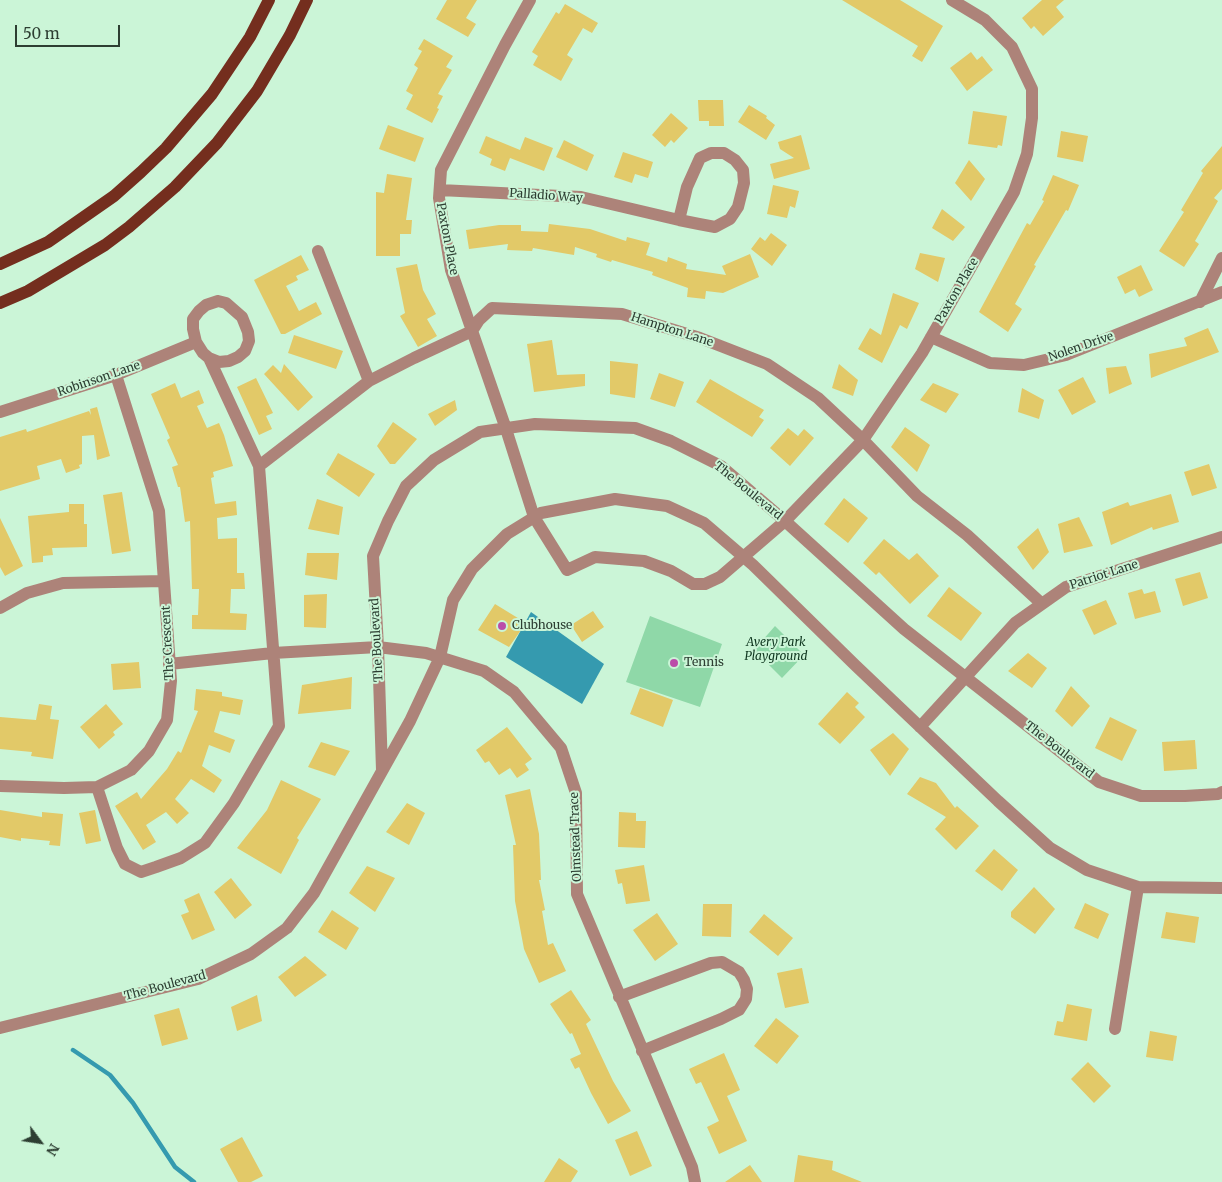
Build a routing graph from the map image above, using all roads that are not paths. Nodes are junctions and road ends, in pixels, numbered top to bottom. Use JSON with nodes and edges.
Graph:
{"nodes":[{"id":1,"x":269,"y":0,"type":"edge"},
{"id":2,"x":307,"y":0,"type":"edge"},
{"id":3,"x":530,"y":0,"type":"edge"},
{"id":4,"x":952,"y":0,"type":"edge"},
{"id":5,"x":440,"y":190,"type":"junction"},
{"id":6,"x":680,"y":220,"type":"junction"},
{"id":7,"x":318,"y":251,"type":"dead end"},
{"id":8,"x":1222,"y":258,"type":"edge"},
{"id":9,"x":0,"y":264,"type":"edge"},
{"id":10,"x":1222,"y":292,"type":"edge"},
{"id":11,"x":0,"y":302,"type":"edge"},
{"id":12,"x":1200,"y":302,"type":"junction"},
{"id":13,"x":472,"y":331,"type":"junction"},
{"id":14,"x":931,"y":338,"type":"junction"},
{"id":15,"x":196,"y":342,"type":"junction"},
{"id":16,"x":209,"y":358,"type":"junction"},
{"id":17,"x":116,"y":375,"type":"junction"},
{"id":18,"x":369,"y":380,"type":"junction"},
{"id":19,"x":0,"y":412,"type":"edge"},
{"id":20,"x":506,"y":428,"type":"junction"},
{"id":21,"x":863,"y":440,"type":"junction"},
{"id":22,"x":259,"y":466,"type":"junction"},
{"id":23,"x":534,"y":517,"type":"junction"},
{"id":24,"x":785,"y":521,"type":"junction"},
{"id":25,"x":1222,"y":537,"type":"edge"},
{"id":26,"x":744,"y":558,"type":"junction"},
{"id":27,"x":164,"y":581,"type":"junction"},
{"id":28,"x":1042,"y":604,"type":"junction"},
{"id":29,"x":0,"y":608,"type":"edge"},
{"id":30,"x":378,"y":647,"type":"junction"},
{"id":31,"x":273,"y":653,"type":"junction"},
{"id":32,"x":440,"y":657,"type":"junction"},
{"id":33,"x":170,"y":664,"type":"junction"},
{"id":34,"x":966,"y":677,"type":"junction"},
{"id":35,"x":920,"y":727,"type":"junction"},
{"id":36,"x":382,"y":771,"type":"junction"},
{"id":37,"x":0,"y":786,"type":"edge"},
{"id":38,"x":96,"y":786,"type":"junction"},
{"id":39,"x":1222,"y":792,"type":"edge"},
{"id":40,"x":1138,"y":887,"type":"junction"},
{"id":41,"x":1222,"y":888,"type":"edge"},
{"id":42,"x":619,"y":997,"type":"junction"},
{"id":43,"x":0,"y":1028,"type":"edge"},
{"id":44,"x":1115,"y":1029,"type":"dead end"},
{"id":45,"x":642,"y":1051,"type":"junction"},
{"id":46,"x":695,"y":1182,"type":"edge"}],
"edges":[{"from":1,"to":9,"type":"main road"},
{"from":2,"to":11,"type":"main road"},
{"from":3,"to":5,"type":"street","name":"Paxton Place"},
{"from":4,"to":14,"type":"street","name":"Paxton Place"},
{"from":5,"to":6,"type":"street","name":"Palladio Way"},
{"from":5,"to":13,"type":"street","name":"Paxton Place"},
{"from":6,"to":6,"type":"street","name":"Palladio Way"},
{"from":7,"to":18,"type":"street"},
{"from":8,"to":12,"type":"street"},
{"from":10,"to":12,"type":"street","name":"Nolen Drive"},
{"from":12,"to":14,"type":"street","name":"Nolen Drive"},
{"from":13,"to":18,"type":"street","name":"Hampton Lane"},
{"from":13,"to":20,"type":"street","name":"Paxton Place"},
{"from":13,"to":21,"type":"street","name":"Hampton Lane"},
{"from":14,"to":21,"type":"street","name":"Paxton Place"},
{"from":15,"to":16,"type":"street"},
{"from":15,"to":16,"type":"street"},
{"from":15,"to":17,"type":"street","name":"Robinson Lane"},
{"from":16,"to":22,"type":"street"},
{"from":17,"to":19,"type":"street","name":"Robinson Lane"},
{"from":17,"to":27,"type":"street","name":"The Crescent"},
{"from":18,"to":22,"type":"street","name":"Hampton Lane"},
{"from":20,"to":23,"type":"street","name":"Paxton Place"},
{"from":20,"to":24,"type":"street","name":"The Boulevard"},
{"from":20,"to":30,"type":"street","name":"The Boulevard"},
{"from":21,"to":24,"type":"street","name":"Paxton Place"},
{"from":21,"to":28,"type":"street","name":"Hampton Lane"},
{"from":22,"to":31,"type":"street"},
{"from":23,"to":26,"type":"street","name":"The Boulevard"},
{"from":23,"to":26,"type":"street","name":"Paxton Place"},
{"from":23,"to":32,"type":"street","name":"The Boulevard"},
{"from":24,"to":26,"type":"street","name":"Paxton Place"},
{"from":24,"to":34,"type":"street","name":"The Boulevard"},
{"from":25,"to":28,"type":"street","name":"Patriot Lane"},
{"from":26,"to":35,"type":"street","name":"The Boulevard"},
{"from":27,"to":29,"type":"street"},
{"from":27,"to":33,"type":"street","name":"The Crescent"},
{"from":28,"to":34,"type":"street","name":"Patriot Lane"},
{"from":30,"to":31,"type":"street","name":"Olmstead Trace"},
{"from":30,"to":32,"type":"street","name":"Olmstead Trace"},
{"from":30,"to":36,"type":"street","name":"The Boulevard"},
{"from":31,"to":33,"type":"street","name":"Olmstead Trace"},
{"from":31,"to":38,"type":"street"},
{"from":32,"to":36,"type":"street","name":"The Boulevard"},
{"from":32,"to":42,"type":"street","name":"Olmstead Trace"},
{"from":33,"to":38,"type":"street","name":"The Crescent"},
{"from":34,"to":35,"type":"street","name":"Patriot Lane"},
{"from":34,"to":39,"type":"street","name":"The Boulevard"},
{"from":35,"to":40,"type":"street","name":"The Boulevard"},
{"from":36,"to":43,"type":"street","name":"The Boulevard"},
{"from":37,"to":38,"type":"street","name":"The Crescent"},
{"from":40,"to":41,"type":"street","name":"The Boulevard"},
{"from":40,"to":44,"type":"street"},
{"from":42,"to":45,"type":"street","name":"Olmstead Trace"},
{"from":42,"to":45,"type":"street"},
{"from":45,"to":46,"type":"street","name":"Olmstead Trace"}]}
